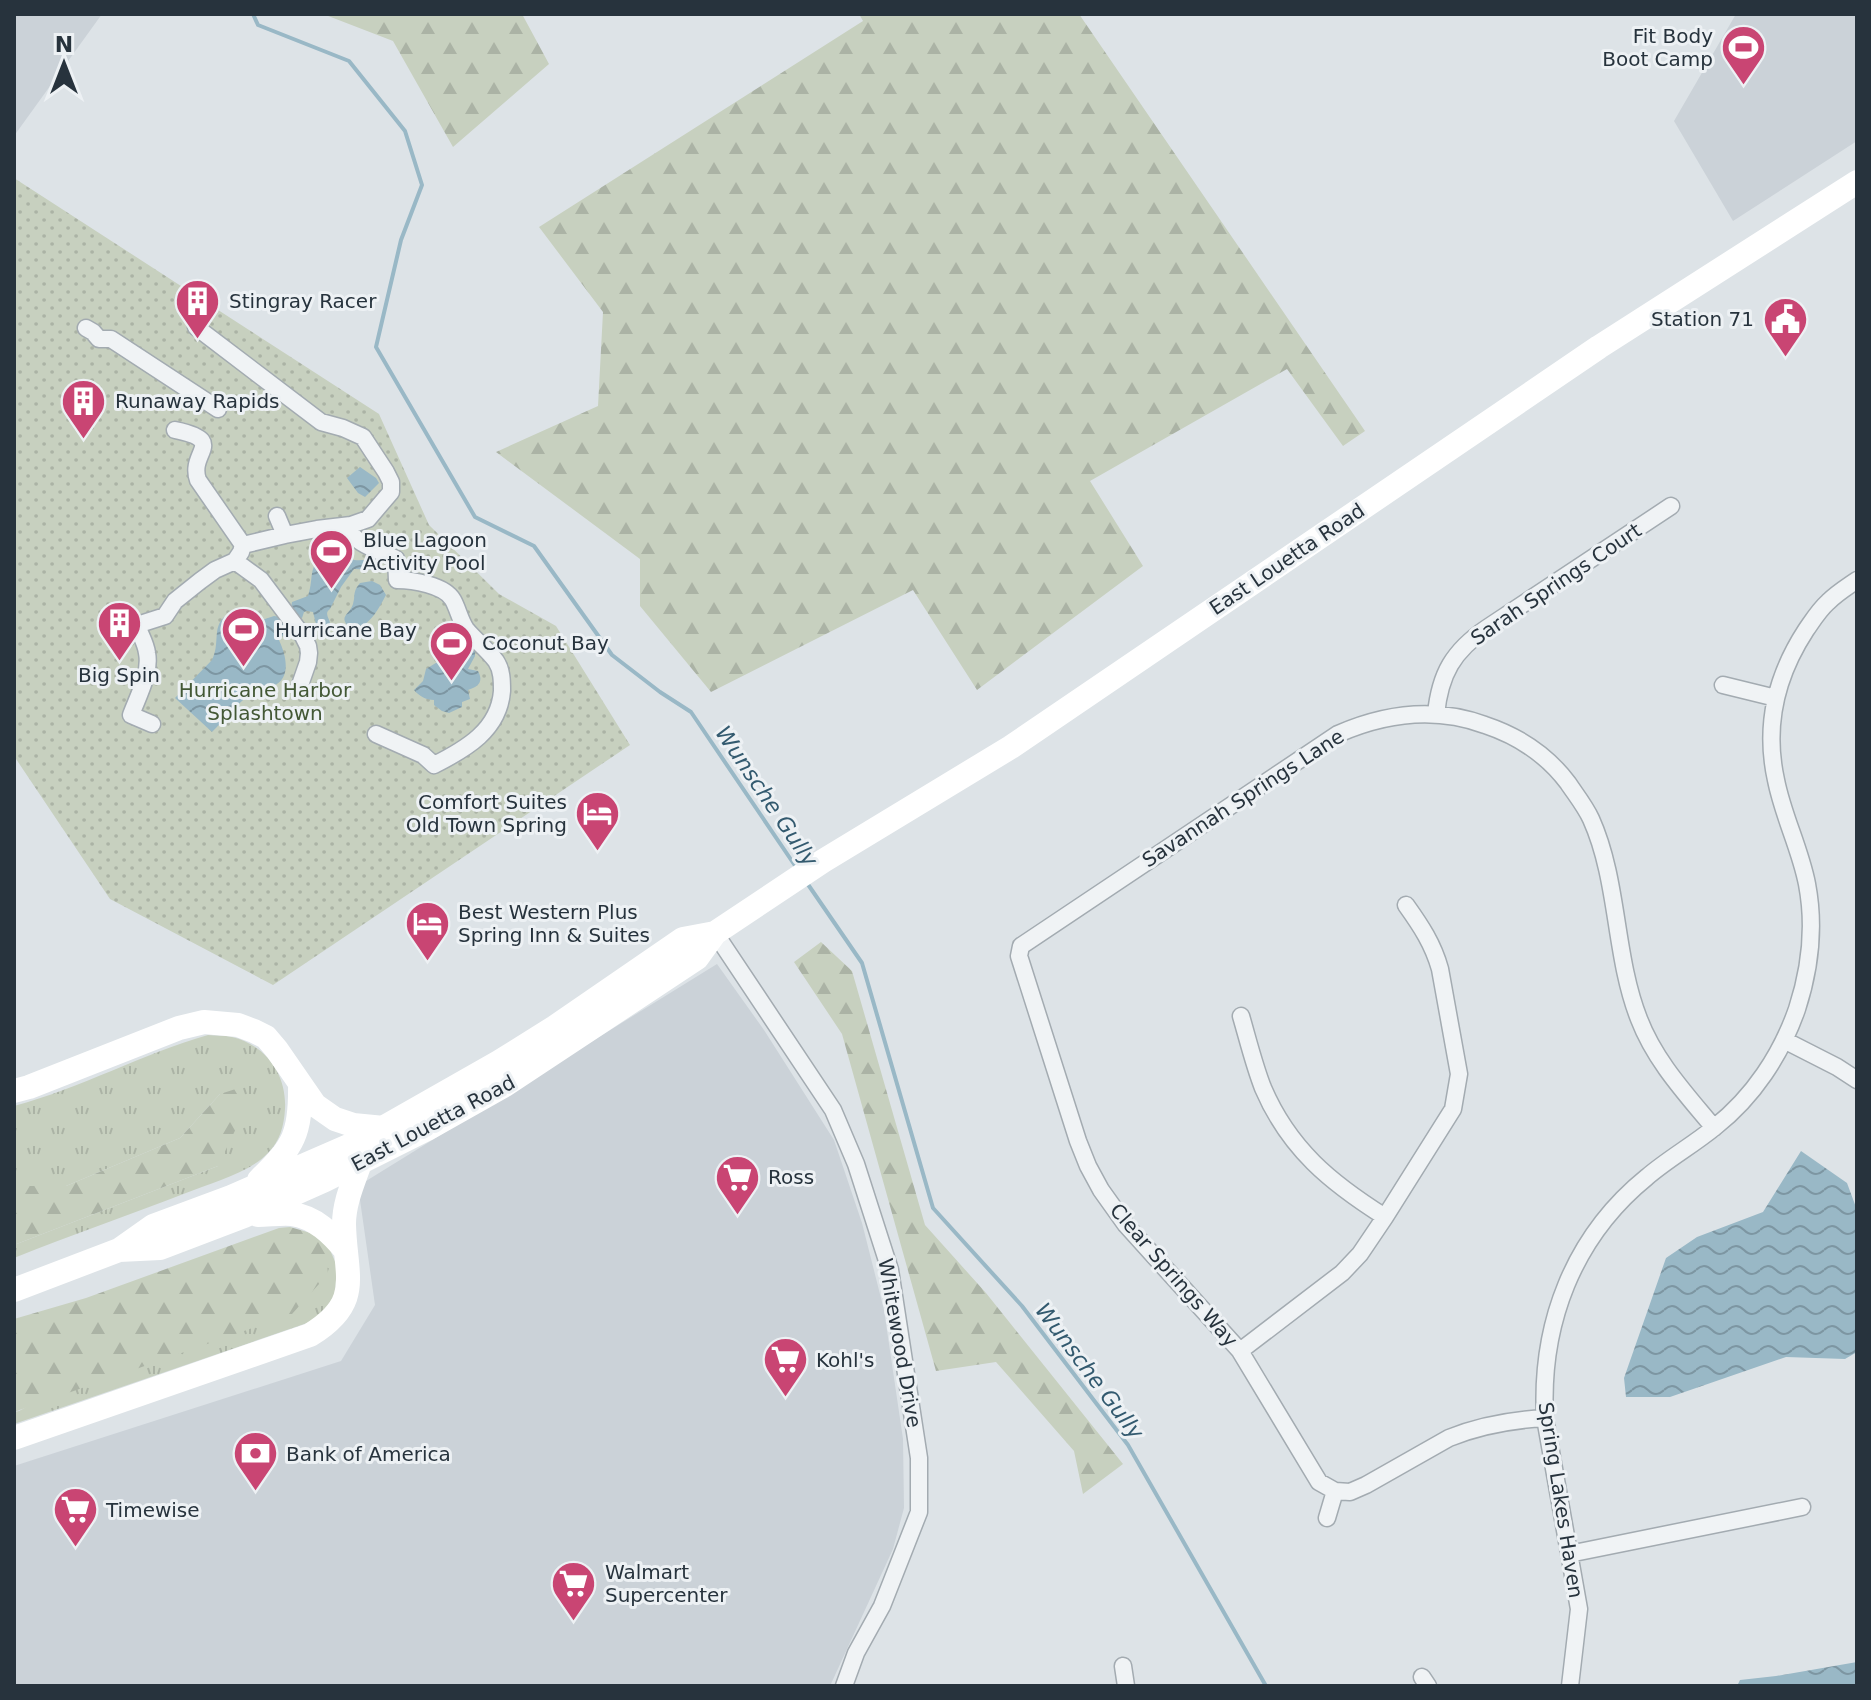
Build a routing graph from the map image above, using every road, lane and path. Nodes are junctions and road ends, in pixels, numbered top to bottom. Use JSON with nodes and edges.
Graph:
{"nodes":[{"id":1,"x":1857,"y":182,"type":"edge"},
{"id":2,"x":196,"y":327,"type":"dead end"},
{"id":3,"x":86,"y":328,"type":"dead end"},
{"id":4,"x":218,"y":409,"type":"dead end"},
{"id":5,"x":175,"y":430,"type":"dead end"},
{"id":6,"x":1671,"y":506,"type":"dead end"},
{"id":7,"x":277,"y":516,"type":"dead end"},
{"id":8,"x":345,"y":526,"type":"junction"},
{"id":9,"x":285,"y":535,"type":"junction"},
{"id":10,"x":243,"y":545,"type":"junction"},
{"id":11,"x":235,"y":561,"type":"junction"},
{"id":12,"x":1857,"y":580,"type":"edge"},
{"id":13,"x":300,"y":685,"type":"dead end"},
{"id":14,"x":1723,"y":685,"type":"dead end"},
{"id":15,"x":1776,"y":698,"type":"junction"},
{"id":16,"x":1436,"y":714,"type":"junction"},
{"id":17,"x":152,"y":724,"type":"dead end"},
{"id":18,"x":376,"y":734,"type":"dead end"},
{"id":19,"x":1406,"y":905,"type":"dead end"},
{"id":20,"x":715,"y":933,"type":"junction"},
{"id":21,"x":1019,"y":949,"type":"joint"},
{"id":22,"x":1241,"y":1016,"type":"dead end"},
{"id":23,"x":1784,"y":1040,"type":"junction"},
{"id":24,"x":482,"y":1072,"type":"junction"},
{"id":25,"x":1857,"y":1080,"type":"edge"},
{"id":26,"x":300,"y":1084,"type":"junction"},
{"id":27,"x":14,"y":1091,"type":"edge"},
{"id":28,"x":471,"y":1105,"type":"junction"},
{"id":29,"x":384,"y":1128,"type":"junction"},
{"id":30,"x":1714,"y":1128,"type":"junction"},
{"id":31,"x":360,"y":1163,"type":"junction"},
{"id":32,"x":247,"y":1190,"type":"junction"},
{"id":33,"x":244,"y":1216,"type":"junction"},
{"id":34,"x":1385,"y":1217,"type":"junction"},
{"id":35,"x":119,"y":1250,"type":"junction"},
{"id":36,"x":346,"y":1251,"type":"junction"},
{"id":37,"x":14,"y":1290,"type":"edge"},
{"id":38,"x":1240,"y":1351,"type":"junction"},
{"id":39,"x":1545,"y":1418,"type":"junction"},
{"id":40,"x":14,"y":1438,"type":"edge"},
{"id":41,"x":1335,"y":1491,"type":"junction"},
{"id":42,"x":1802,"y":1507,"type":"dead end"},
{"id":43,"x":1327,"y":1518,"type":"dead end"},
{"id":44,"x":1569,"y":1554,"type":"junction"},
{"id":45,"x":1123,"y":1666,"type":"dead end"},
{"id":46,"x":844,"y":1686,"type":"edge"},
{"id":47,"x":1126,"y":1686,"type":"edge"},
{"id":48,"x":1570,"y":1686,"type":"edge"}],
"edges":[{"from":1,"to":20,"type":"main road","name":"East Louetta Road"},
{"from":2,"to":8,"type":"street"},
{"from":3,"to":4,"type":"street"},
{"from":5,"to":10,"type":"street"},
{"from":6,"to":16,"type":"street","name":"Sarah Springs Court"},
{"from":7,"to":9,"type":"street"},
{"from":8,"to":9,"type":"street"},
{"from":8,"to":18,"type":"street"},
{"from":9,"to":10,"type":"street"},
{"from":10,"to":11,"type":"street"},
{"from":11,"to":13,"type":"street"},
{"from":11,"to":17,"type":"street"},
{"from":12,"to":15,"type":"street","name":"Spring Lakes Haven"},
{"from":14,"to":15,"type":"street"},
{"from":15,"to":23,"type":"street","name":"Spring Lakes Haven"},
{"from":16,"to":21,"type":"street","name":"Savannah Springs Lane"},
{"from":16,"to":30,"type":"street","name":"Savannah Springs Lane"},
{"from":19,"to":34,"type":"street"},
{"from":20,"to":24,"type":"main road","name":"East Louetta Road"},
{"from":20,"to":28,"type":"main road","name":"East Louetta Road"},
{"from":20,"to":46,"type":"street","name":"Whitewood Drive"},
{"from":21,"to":38,"type":"street","name":"Clear Springs Way"},
{"from":22,"to":34,"type":"street"},
{"from":23,"to":25,"type":"street"},
{"from":23,"to":30,"type":"street","name":"Spring Lakes Haven"},
{"from":24,"to":28,"type":"main road"},
{"from":24,"to":29,"type":"main road","name":"East Louetta Road"},
{"from":26,"to":27,"type":"main road"},
{"from":26,"to":29,"type":"main road"},
{"from":26,"to":32,"type":"main road"},
{"from":28,"to":31,"type":"main road","name":"East Louetta Road"},
{"from":29,"to":32,"type":"main road","name":"East Louetta Road"},
{"from":30,"to":39,"type":"street","name":"Spring Lakes Haven"},
{"from":31,"to":33,"type":"main road","name":"East Louetta Road"},
{"from":31,"to":36,"type":"main road"},
{"from":32,"to":35,"type":"main road","name":"East Louetta Road"},
{"from":33,"to":35,"type":"main road","name":"East Louetta Road"},
{"from":33,"to":36,"type":"main road"},
{"from":34,"to":38,"type":"street"},
{"from":35,"to":37,"type":"main road","name":"East Louetta Road"},
{"from":36,"to":40,"type":"main road"},
{"from":38,"to":41,"type":"street","name":"Clear Springs Way"},
{"from":39,"to":41,"type":"street"},
{"from":39,"to":44,"type":"street","name":"Spring Lakes Haven"},
{"from":41,"to":43,"type":"street"},
{"from":42,"to":44,"type":"street"},
{"from":44,"to":48,"type":"street","name":"Spring Lakes Haven"},
{"from":45,"to":47,"type":"street"}]}
